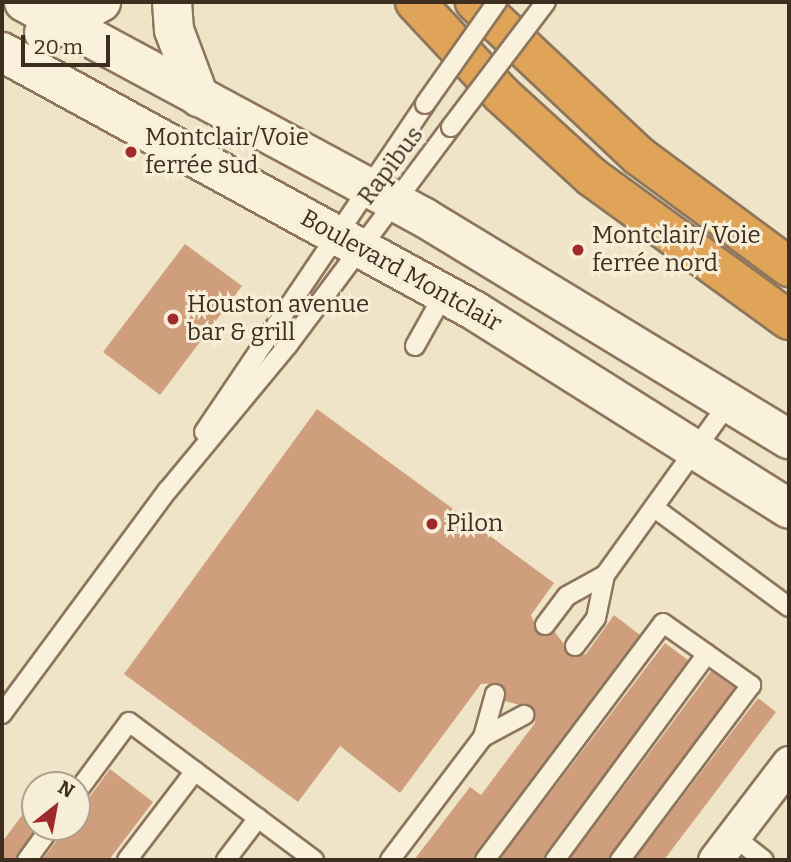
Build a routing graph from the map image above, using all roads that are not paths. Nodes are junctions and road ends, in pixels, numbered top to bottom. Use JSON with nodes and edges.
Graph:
{"nodes":[{"id":1,"x":24,"y":2,"type":"edge"},
{"id":2,"x":101,"y":2,"type":"edge"},
{"id":3,"x":172,"y":2,"type":"edge"},
{"id":4,"x":415,"y":2,"type":"edge"},
{"id":5,"x":475,"y":2,"type":"edge"},
{"id":6,"x":496,"y":2,"type":"edge"},
{"id":7,"x":547,"y":2,"type":"edge"},
{"id":8,"x":63,"y":23,"type":"junction"},
{"id":9,"x":3,"y":53,"type":"edge"},
{"id":10,"x":199,"y":97,"type":"junction"},
{"id":11,"x":381,"y":194,"type":"junction"},
{"id":12,"x":348,"y":241,"type":"junction"},
{"id":13,"x":789,"y":267,"type":"edge"},
{"id":14,"x":444,"y":294,"type":"junction"},
{"id":15,"x":789,"y":320,"type":"edge"},
{"id":16,"x":415,"y":346,"type":"dead end"},
{"id":17,"x":730,"y":401,"type":"junction"},
{"id":18,"x":789,"y":439,"type":"edge"},
{"id":19,"x":697,"y":450,"type":"junction"},
{"id":20,"x":168,"y":489,"type":"junction"},
{"id":21,"x":656,"y":509,"type":"junction"},
{"id":22,"x":789,"y":509,"type":"edge"},
{"id":23,"x":605,"y":575,"type":"junction"},
{"id":24,"x":789,"y":607,"type":"edge"},
{"id":25,"x":545,"y":625,"type":"dead end"},
{"id":26,"x":575,"y":646,"type":"dead end"},
{"id":27,"x":707,"y":654,"type":"junction"},
{"id":28,"x":495,"y":694,"type":"dead end"},
{"id":29,"x":2,"y":715,"type":"edge"},
{"id":30,"x":524,"y":715,"type":"dead end"},
{"id":31,"x":483,"y":737,"type":"junction"},
{"id":32,"x":789,"y":763,"type":"edge"},
{"id":33,"x":195,"y":771,"type":"junction"},
{"id":34,"x":91,"y":773,"type":"edge"},
{"id":35,"x":258,"y":818,"type":"junction"},
{"id":36,"x":41,"y":841,"type":"edge"},
{"id":37,"x":724,"y":848,"type":"edge"},
{"id":38,"x":27,"y":860,"type":"edge"},
{"id":39,"x":127,"y":860,"type":"edge"},
{"id":40,"x":226,"y":860,"type":"edge"},
{"id":41,"x":314,"y":860,"type":"edge"},
{"id":42,"x":390,"y":860,"type":"edge"},
{"id":43,"x":485,"y":860,"type":"edge"},
{"id":44,"x":555,"y":860,"type":"edge"},
{"id":45,"x":620,"y":860,"type":"edge"},
{"id":46,"x":764,"y":860,"type":"edge"}],
"edges":[{"from":1,"to":8,"type":"main road"},
{"from":2,"to":8,"type":"main road"},
{"from":3,"to":10,"type":"main road"},
{"from":4,"to":15,"type":"highway"},
{"from":5,"to":13,"type":"highway"},
{"from":6,"to":11,"type":"lane","name":"Rapibus","bridge":true},
{"from":7,"to":11,"type":"lane","name":"Rapibus","bridge":true},
{"from":8,"to":9,"type":"main road"},
{"from":8,"to":10,"type":"main road"},
{"from":9,"to":12,"type":"main road","name":"Boulevard Montclair"},
{"from":10,"to":11,"type":"main road"},
{"from":11,"to":12,"type":"lane","name":"Rapibus"},
{"from":11,"to":12,"type":"lane","name":"Rapibus"},
{"from":11,"to":17,"type":"main road"},
{"from":12,"to":14,"type":"main road","name":"Boulevard Montclair"},
{"from":12,"to":20,"type":"lane","name":"Rapibus"},
{"from":12,"to":20,"type":"lane","name":"Rapibus"},
{"from":14,"to":16,"type":"lane"},
{"from":14,"to":19,"type":"main road","name":"Boulevard Montclair"},
{"from":17,"to":18,"type":"main road"},
{"from":17,"to":19,"type":"lane"},
{"from":19,"to":21,"type":"lane"},
{"from":19,"to":22,"type":"main road","name":"Boulevard Montclair"},
{"from":20,"to":29,"type":"lane","name":"Rapibus"},
{"from":21,"to":23,"type":"lane"},
{"from":21,"to":24,"type":"lane"},
{"from":23,"to":25,"type":"lane"},
{"from":23,"to":26,"type":"lane"},
{"from":27,"to":43,"type":"lane"},
{"from":27,"to":44,"type":"lane"},
{"from":27,"to":45,"type":"lane"},
{"from":28,"to":31,"type":"lane"},
{"from":30,"to":31,"type":"lane"},
{"from":31,"to":42,"type":"lane"},
{"from":32,"to":37,"type":"street"},
{"from":33,"to":34,"type":"lane"},
{"from":33,"to":35,"type":"lane"},
{"from":33,"to":39,"type":"lane"},
{"from":35,"to":40,"type":"lane"},
{"from":35,"to":41,"type":"lane"},
{"from":36,"to":38,"type":"lane"},
{"from":37,"to":46,"type":"lane"}]}
